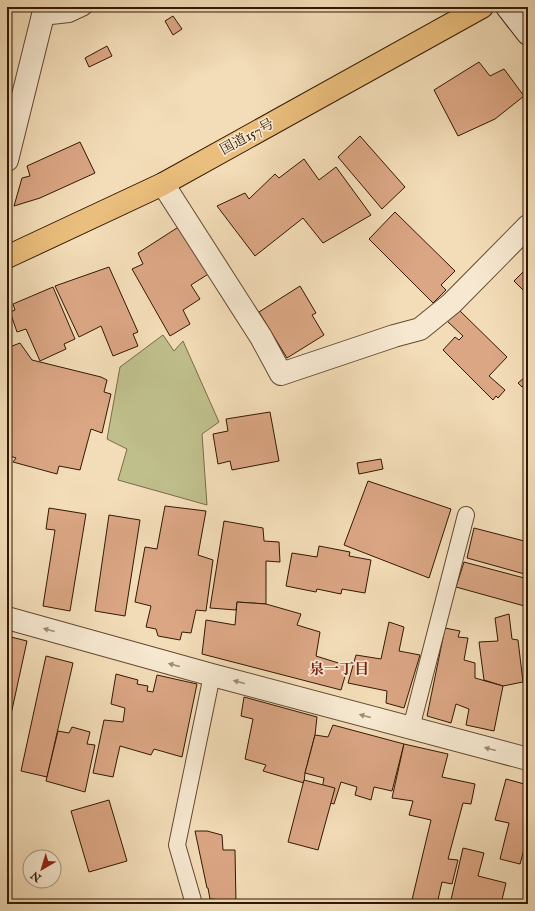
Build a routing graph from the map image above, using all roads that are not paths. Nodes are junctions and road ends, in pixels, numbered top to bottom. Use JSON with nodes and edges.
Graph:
{"nodes":[{"id":1,"x":84,"y":7,"type":"edge"},
{"id":2,"x":482,"y":7,"type":"edge"},
{"id":3,"x":507,"y":7,"type":"edge"},
{"id":4,"x":44,"y":12,"type":"edge"},
{"id":5,"x":528,"y":34,"type":"edge"},
{"id":6,"x":7,"y":94,"type":"edge"},
{"id":7,"x":7,"y":146,"type":"edge"},
{"id":8,"x":7,"y":160,"type":"edge"},
{"id":9,"x":163,"y":184,"type":"junction"},
{"id":10,"x":528,"y":226,"type":"edge"},
{"id":11,"x":7,"y":257,"type":"edge"},
{"id":12,"x":466,"y":515,"type":"dead end"},
{"id":13,"x":7,"y":618,"type":"edge"},
{"id":14,"x":212,"y":675,"type":"junction"},
{"id":15,"x":411,"y":728,"type":"junction"},
{"id":16,"x":528,"y":759,"type":"edge"},
{"id":17,"x":194,"y":904,"type":"edge"}],
"edges":[{"from":1,"to":4,"type":"lane"},
{"from":2,"to":9,"type":"highway","name":"国道157号"},
{"from":3,"to":5,"type":"street"},
{"from":4,"to":8,"type":"street"},
{"from":6,"to":7,"type":"street"},
{"from":9,"to":10,"type":"street"},
{"from":9,"to":11,"type":"highway","name":"国道157号"},
{"from":12,"to":15,"type":"lane"},
{"from":14,"to":13,"type":"street","one_way":true},
{"from":15,"to":14,"type":"street","one_way":true},
{"from":14,"to":17,"type":"lane"},
{"from":16,"to":15,"type":"street","one_way":true}]}
